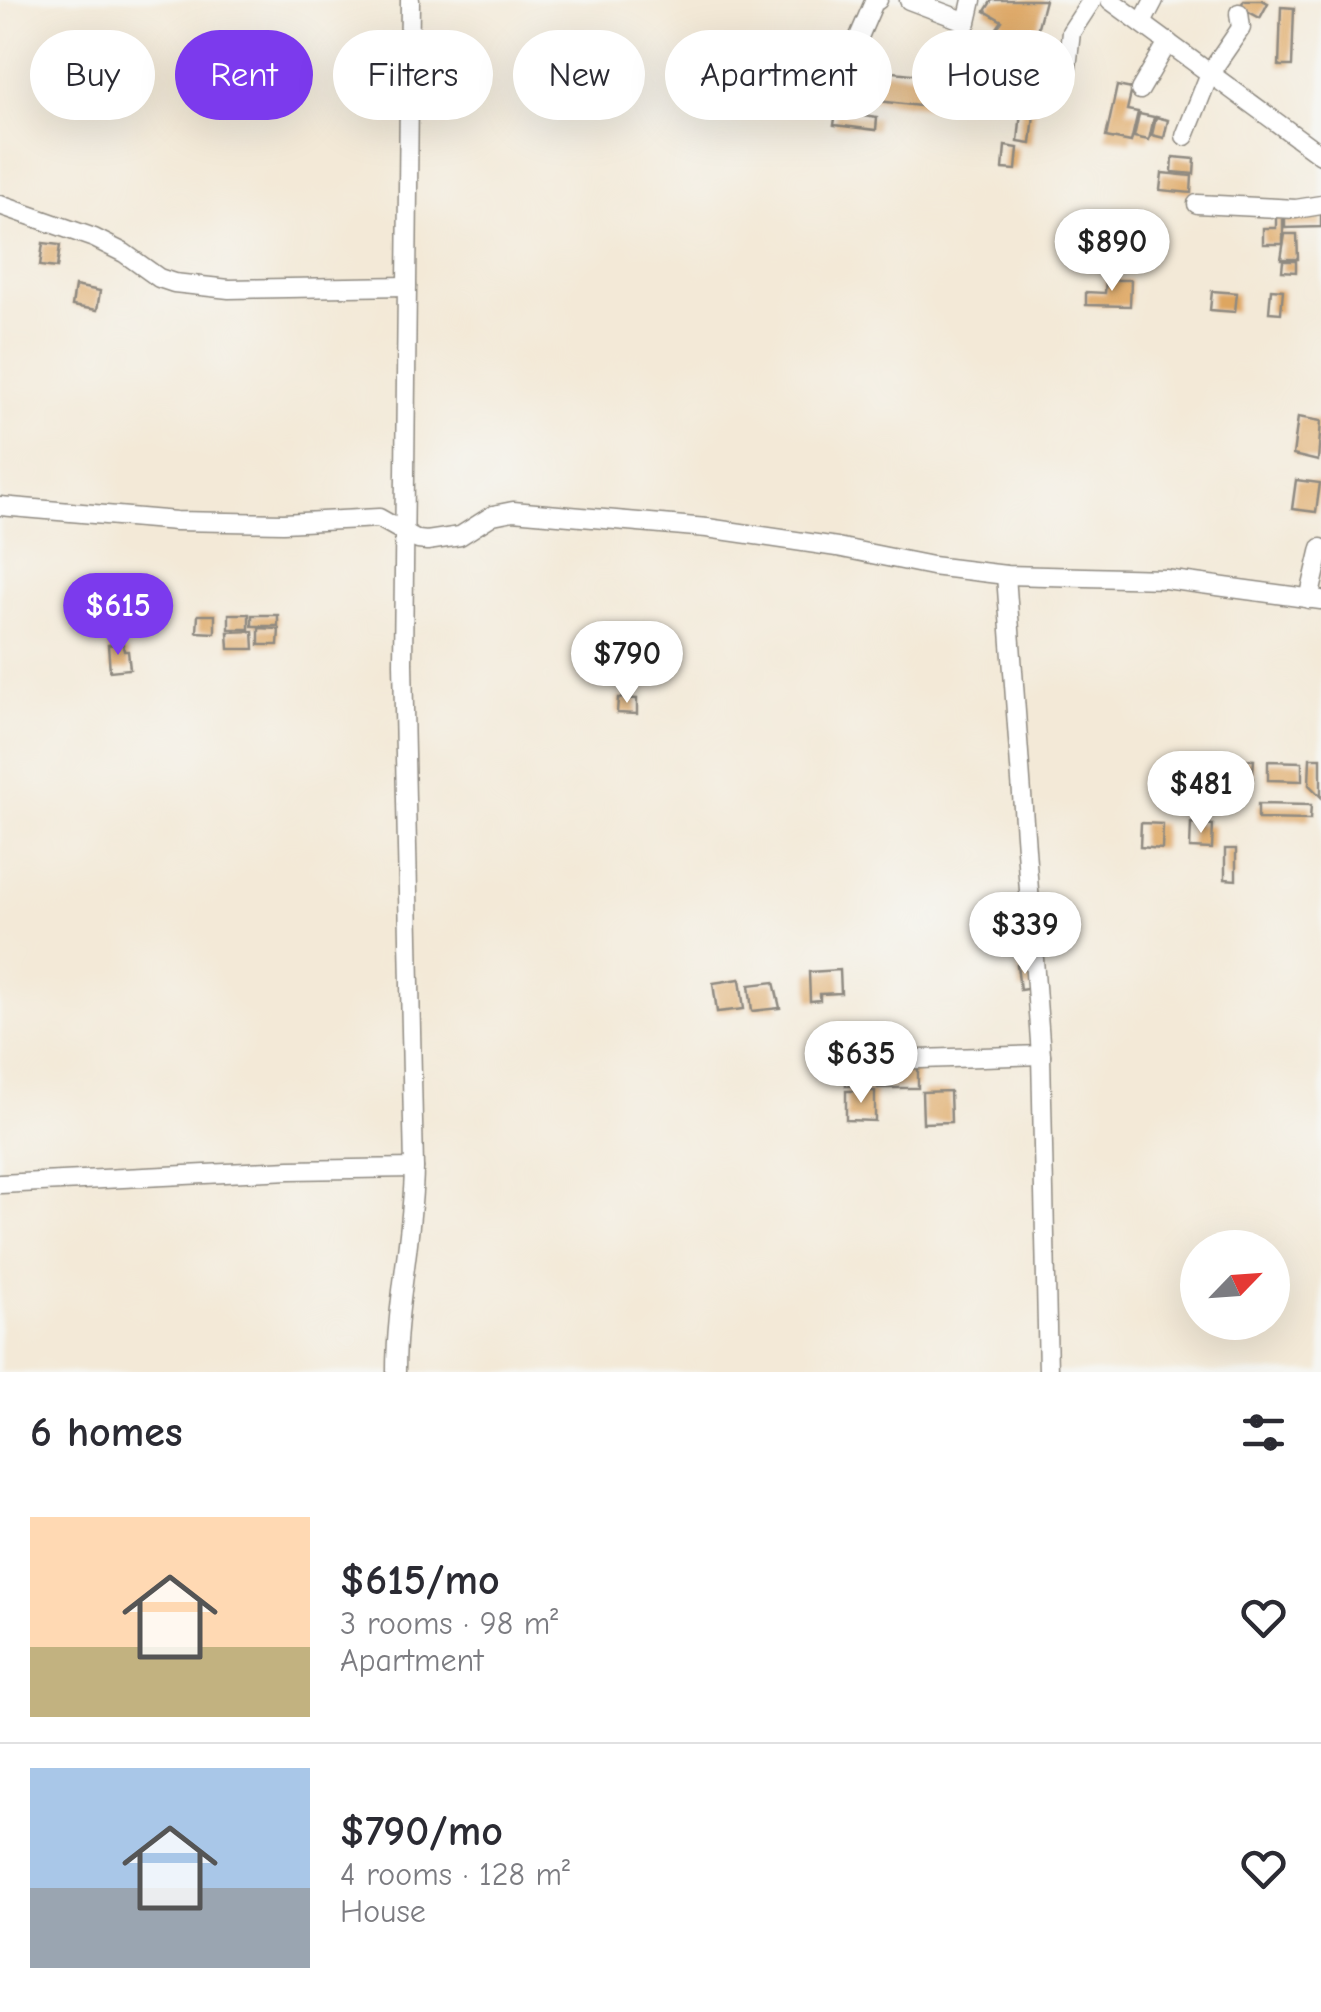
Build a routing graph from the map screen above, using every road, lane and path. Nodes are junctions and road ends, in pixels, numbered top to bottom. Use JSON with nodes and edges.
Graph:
{"nodes":[{"id":1,"x":410,"y":0,"type":"edge"},
{"id":2,"x":878,"y":0,"type":"edge"},
{"id":3,"x":909,"y":0,"type":"edge"},
{"id":4,"x":972,"y":0,"type":"edge"},
{"id":5,"x":1092,"y":0,"type":"edge"},
{"id":6,"x":1110,"y":0,"type":"edge"},
{"id":7,"x":1154,"y":0,"type":"edge"},
{"id":8,"x":1239,"y":13,"type":"dead end"},
{"id":9,"x":1142,"y":24,"type":"junction"},
{"id":10,"x":862,"y":30,"type":"edge"},
{"id":11,"x":1072,"y":30,"type":"edge"},
{"id":12,"x":1168,"y":42,"type":"junction"},
{"id":13,"x":1210,"y":73,"type":"junction"},
{"id":14,"x":1140,"y":90,"type":"dead end"},
{"id":15,"x":1185,"y":136,"type":"dead end"},
{"id":16,"x":1321,"y":156,"type":"edge"},
{"id":17,"x":1198,"y":204,"type":"dead end"},
{"id":18,"x":0,"y":205,"type":"edge"},
{"id":19,"x":1321,"y":205,"type":"edge"},
{"id":20,"x":408,"y":286,"type":"junction"},
{"id":21,"x":0,"y":506,"type":"edge"},
{"id":22,"x":403,"y":532,"type":"junction"},
{"id":23,"x":1321,"y":548,"type":"edge"},
{"id":24,"x":1006,"y":575,"type":"junction"},
{"id":25,"x":1315,"y":600,"type":"edge"},
{"id":26,"x":1041,"y":1055,"type":"junction"},
{"id":27,"x":858,"y":1061,"type":"dead end"},
{"id":28,"x":414,"y":1168,"type":"junction"},
{"id":29,"x":0,"y":1184,"type":"edge"},
{"id":30,"x":396,"y":1372,"type":"edge"},
{"id":31,"x":1048,"y":1372,"type":"edge"}],
"edges":[{"from":1,"to":20,"type":"street"},
{"from":2,"to":10,"type":"street"},
{"from":3,"to":4,"type":"street"},
{"from":5,"to":11,"type":"street"},
{"from":6,"to":9,"type":"street"},
{"from":7,"to":9,"type":"street"},
{"from":8,"to":13,"type":"street"},
{"from":9,"to":12,"type":"street"},
{"from":12,"to":13,"type":"street"},
{"from":12,"to":14,"type":"street"},
{"from":13,"to":15,"type":"street"},
{"from":13,"to":16,"type":"street"},
{"from":17,"to":19,"type":"street"},
{"from":18,"to":20,"type":"street"},
{"from":20,"to":22,"type":"street"},
{"from":21,"to":22,"type":"street"},
{"from":22,"to":24,"type":"street"},
{"from":22,"to":28,"type":"street"},
{"from":23,"to":25,"type":"street"},
{"from":24,"to":25,"type":"street"},
{"from":24,"to":26,"type":"street"},
{"from":26,"to":27,"type":"street"},
{"from":26,"to":31,"type":"street"},
{"from":28,"to":29,"type":"street"},
{"from":28,"to":30,"type":"street"}]}
